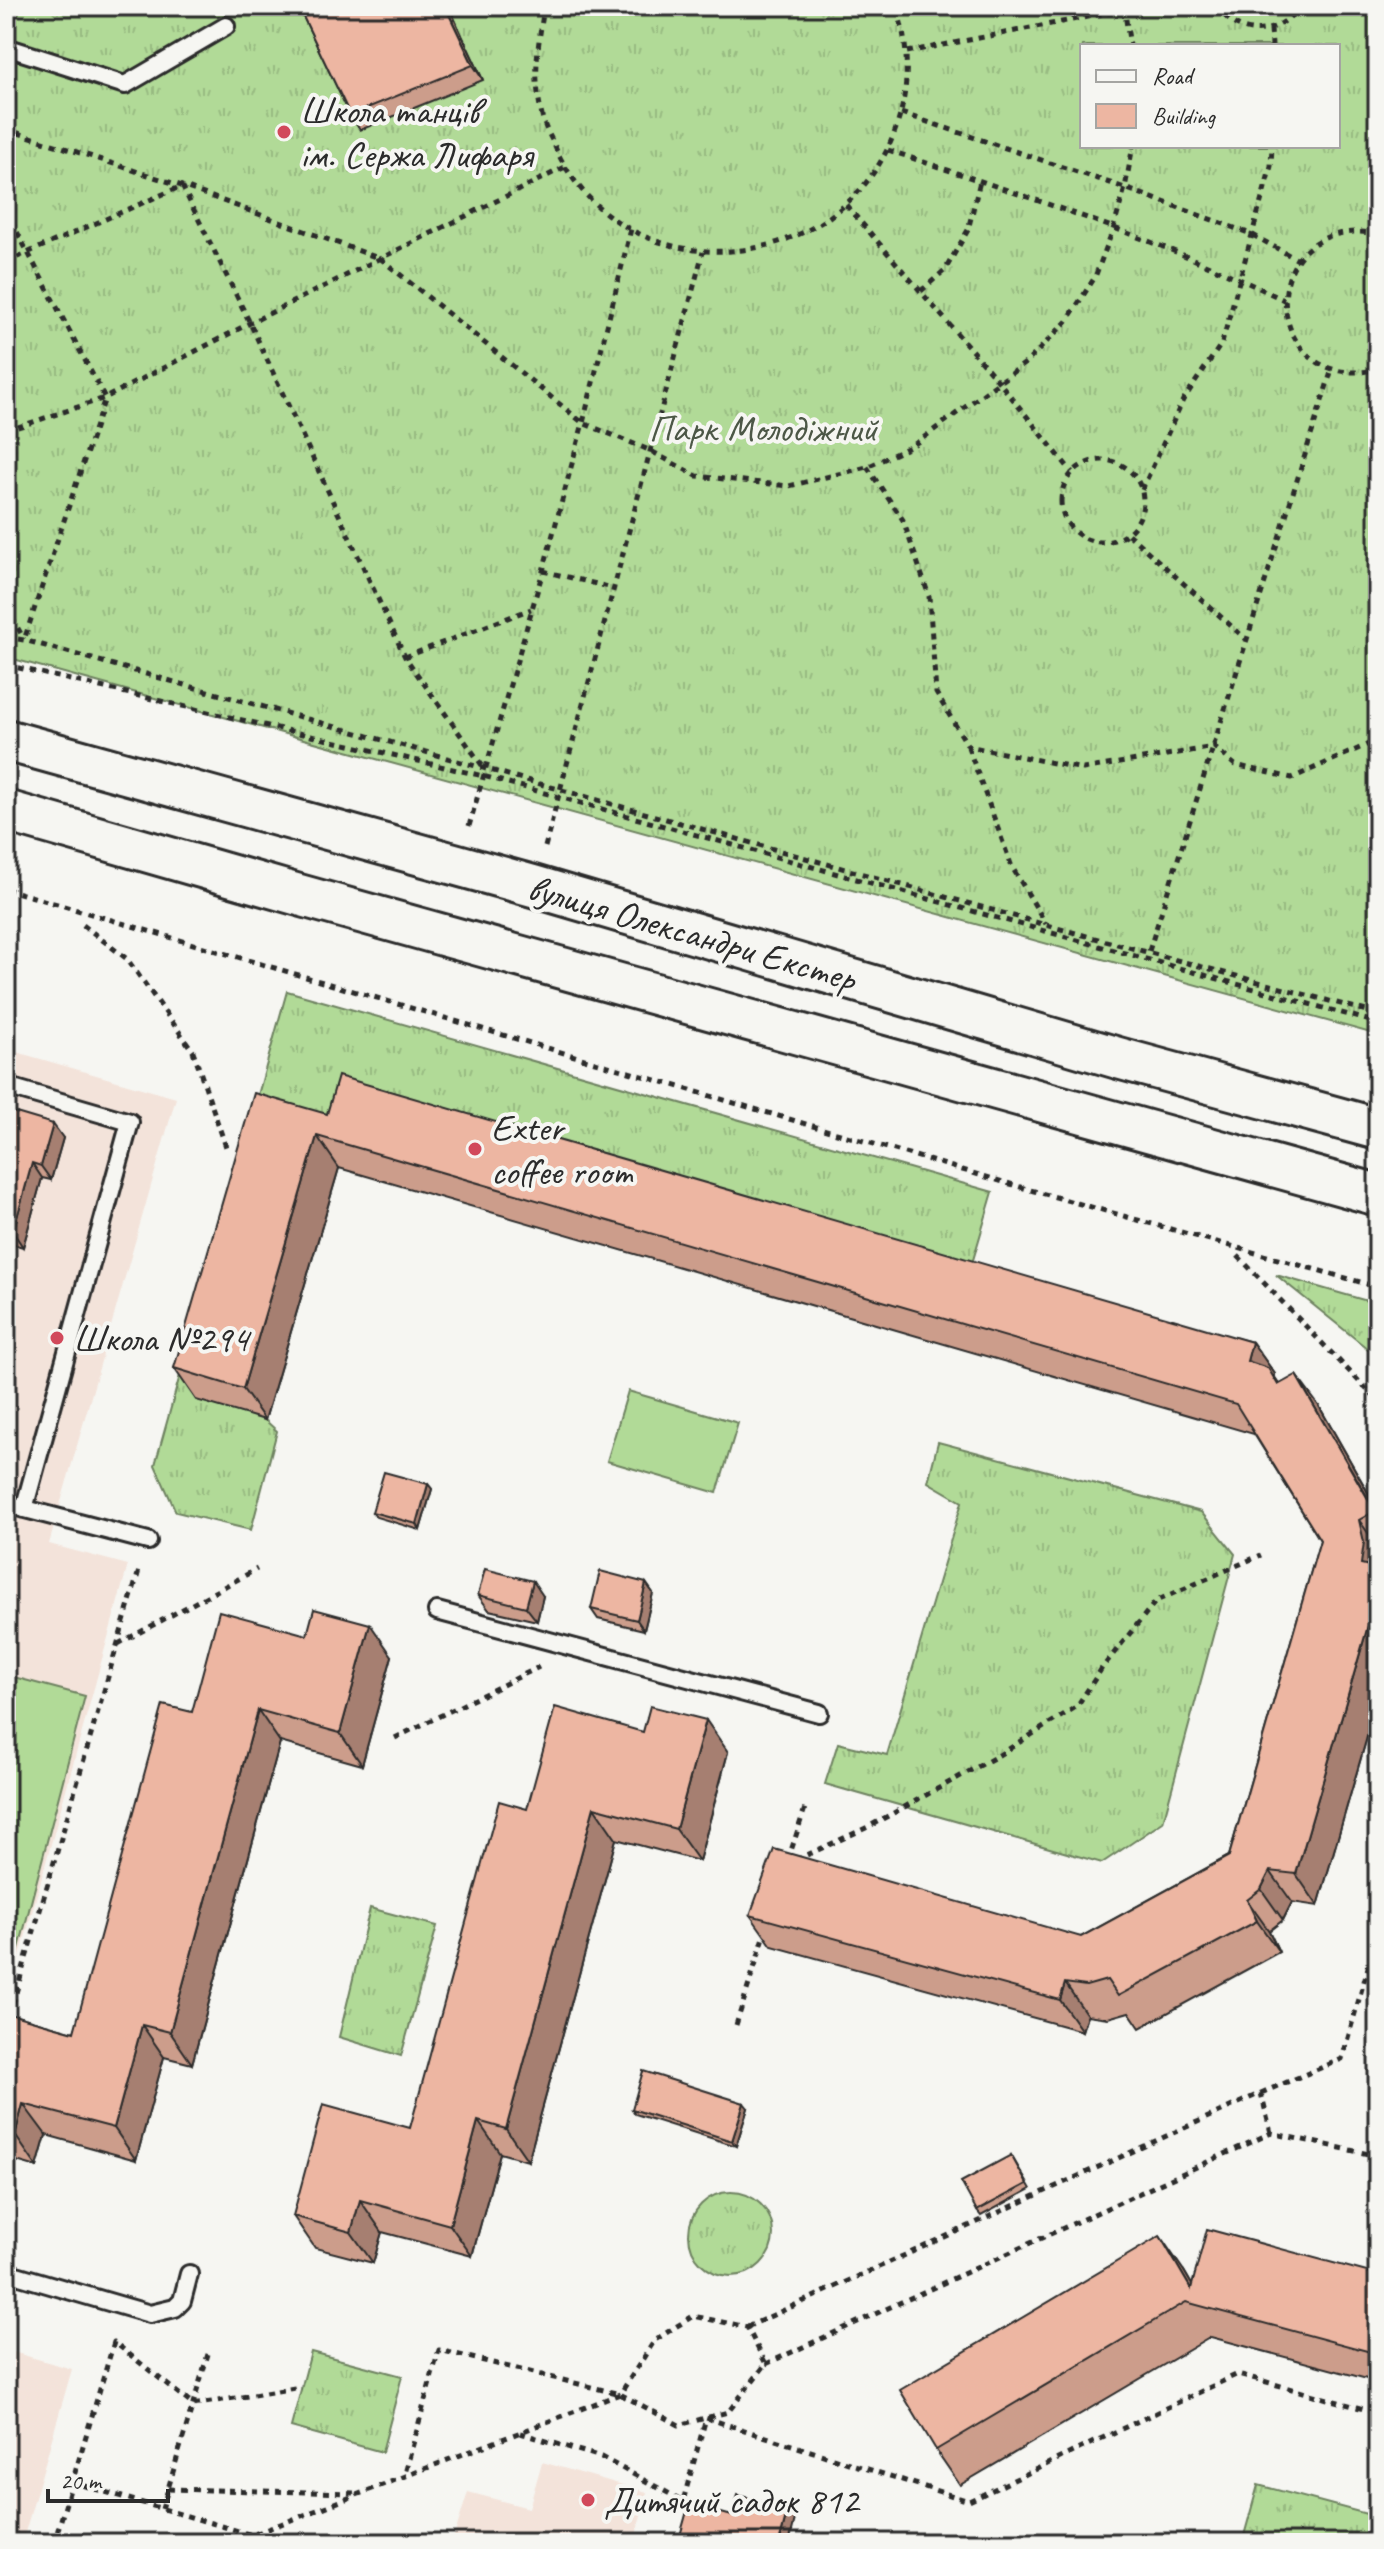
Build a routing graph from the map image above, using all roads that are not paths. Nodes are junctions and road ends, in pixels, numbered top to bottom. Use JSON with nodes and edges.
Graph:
{"nodes":[{"id":1,"x":226,"y":26,"type":"dead end"},
{"id":2,"x":6,"y":47,"type":"edge"},
{"id":3,"x":6,"y":740,"type":"edge"},
{"id":4,"x":6,"y":811,"type":"edge"},
{"id":5,"x":6,"y":1086,"type":"edge"},
{"id":6,"x":1378,"y":1129,"type":"edge"},
{"id":7,"x":1378,"y":1195,"type":"edge"},
{"id":8,"x":6,"y":1504,"type":"edge"},
{"id":9,"x":24,"y":1509,"type":"junction"},
{"id":10,"x":148,"y":1541,"type":"road end"},
{"id":11,"x":437,"y":1611,"type":"dead end"},
{"id":12,"x":819,"y":1713,"type":"dead end"},
{"id":13,"x":6,"y":2272,"type":"edge"},
{"id":14,"x":189,"y":2274,"type":"dead end"}],
"edges":[{"from":1,"to":2,"type":"lane"},
{"from":3,"to":6,"type":"street","name":"вулиця Олександри Екстер"},
{"from":4,"to":7,"type":"street","name":"вулиця Олександри Екстер"},
{"from":5,"to":9,"type":"lane"},
{"from":8,"to":9,"type":"lane"},
{"from":9,"to":10,"type":"lane"},
{"from":11,"to":12,"type":"lane"},
{"from":13,"to":14,"type":"lane"}]}
